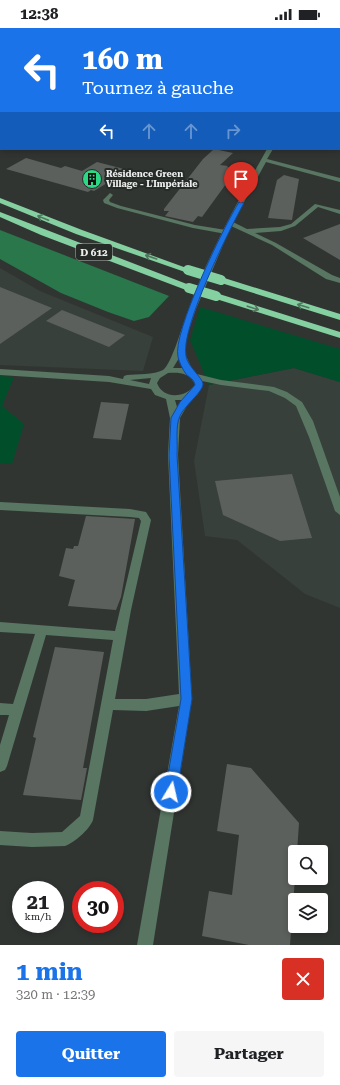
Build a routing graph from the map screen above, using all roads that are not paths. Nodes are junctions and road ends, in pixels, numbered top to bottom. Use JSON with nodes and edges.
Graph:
{"nodes":[{"id":1,"x":269,"y":150,"type":"edge"},
{"id":2,"x":264,"y":160,"type":"junction"},
{"id":3,"x":340,"y":180,"type":"edge"},
{"id":4,"x":110,"y":196,"type":"dead end"},
{"id":5,"x":0,"y":200,"type":"edge"},
{"id":6,"x":340,"y":212,"type":"edge"},
{"id":7,"x":0,"y":214,"type":"edge"},
{"id":8,"x":0,"y":223,"type":"edge"},
{"id":9,"x":229,"y":223,"type":"junction"},
{"id":10,"x":247,"y":231,"type":"junction"},
{"id":11,"x":226,"y":232,"type":"junction"},
{"id":12,"x":165,"y":279,"type":"junction"},
{"id":13,"x":340,"y":280,"type":"edge"},
{"id":14,"x":340,"y":317,"type":"edge"},
{"id":15,"x":183,"y":335,"type":"junction"},
{"id":16,"x":340,"y":335,"type":"edge"},
{"id":17,"x":0,"y":372,"type":"edge"},
{"id":18,"x":163,"y":372,"type":"junction"},
{"id":19,"x":192,"y":374,"type":"junction"},
{"id":20,"x":109,"y":379,"type":"junction"},
{"id":21,"x":231,"y":386,"type":"junction"},
{"id":22,"x":153,"y":387,"type":"junction"},
{"id":23,"x":193,"y":393,"type":"junction"},
{"id":24,"x":170,"y":397,"type":"junction"},
{"id":25,"x":175,"y":418,"type":"junction"},
{"id":26,"x":0,"y":506,"type":"edge"},
{"id":27,"x":340,"y":511,"type":"edge"},
{"id":28,"x":0,"y":627,"type":"edge"},
{"id":29,"x":42,"y":630,"type":"junction"},
{"id":30,"x":120,"y":636,"type":"junction"},
{"id":31,"x":186,"y":699,"type":"junction"},
{"id":32,"x":107,"y":704,"type":"junction"},
{"id":33,"x":0,"y":709,"type":"edge"},
{"id":34,"x":16,"y":710,"type":"junction"},
{"id":35,"x":0,"y":766,"type":"edge"},
{"id":36,"x":0,"y":838,"type":"edge"},
{"id":37,"x":145,"y":945,"type":"edge"}],
"edges":[{"from":1,"to":2,"type":"street"},
{"from":2,"to":3,"type":"street"},
{"from":2,"to":9,"type":"street"},
{"from":4,"to":11,"type":"street"},
{"from":14,"to":5,"type":"highway","number":"D 612","one_way":true,"bridge":true},
{"from":6,"to":10,"type":"street"},
{"from":7,"to":12,"type":"highway","number":"D 612"},
{"from":8,"to":12,"type":"highway"},
{"from":9,"to":10,"type":"street"},
{"from":9,"to":11,"type":"street"},
{"from":10,"to":13,"type":"street"},
{"from":11,"to":15,"type":"street"},
{"from":12,"to":16,"type":"highway","number":"D 612","one_way":true,"bridge":true},
{"from":15,"to":18,"type":"street"},
{"from":15,"to":19,"type":"street"},
{"from":17,"to":20,"type":"street"},
{"from":18,"to":19,"type":"street"},
{"from":18,"to":20,"type":"street"},
{"from":18,"to":22,"type":"street"},
{"from":19,"to":21,"type":"street"},
{"from":19,"to":23,"type":"street"},
{"from":20,"to":22,"type":"street"},
{"from":21,"to":23,"type":"street"},
{"from":21,"to":27,"type":"street"},
{"from":22,"to":24,"type":"street"},
{"from":23,"to":24,"type":"street"},
{"from":23,"to":25,"type":"street"},
{"from":24,"to":25,"type":"street"},
{"from":25,"to":31,"type":"street"},
{"from":26,"to":30,"type":"street"},
{"from":28,"to":29,"type":"street"},
{"from":29,"to":30,"type":"street"},
{"from":29,"to":34,"type":"street"},
{"from":30,"to":32,"type":"street"},
{"from":31,"to":32,"type":"street"},
{"from":31,"to":37,"type":"street"},
{"from":32,"to":36,"type":"street"},
{"from":33,"to":34,"type":"street"},
{"from":34,"to":35,"type":"street"}]}
